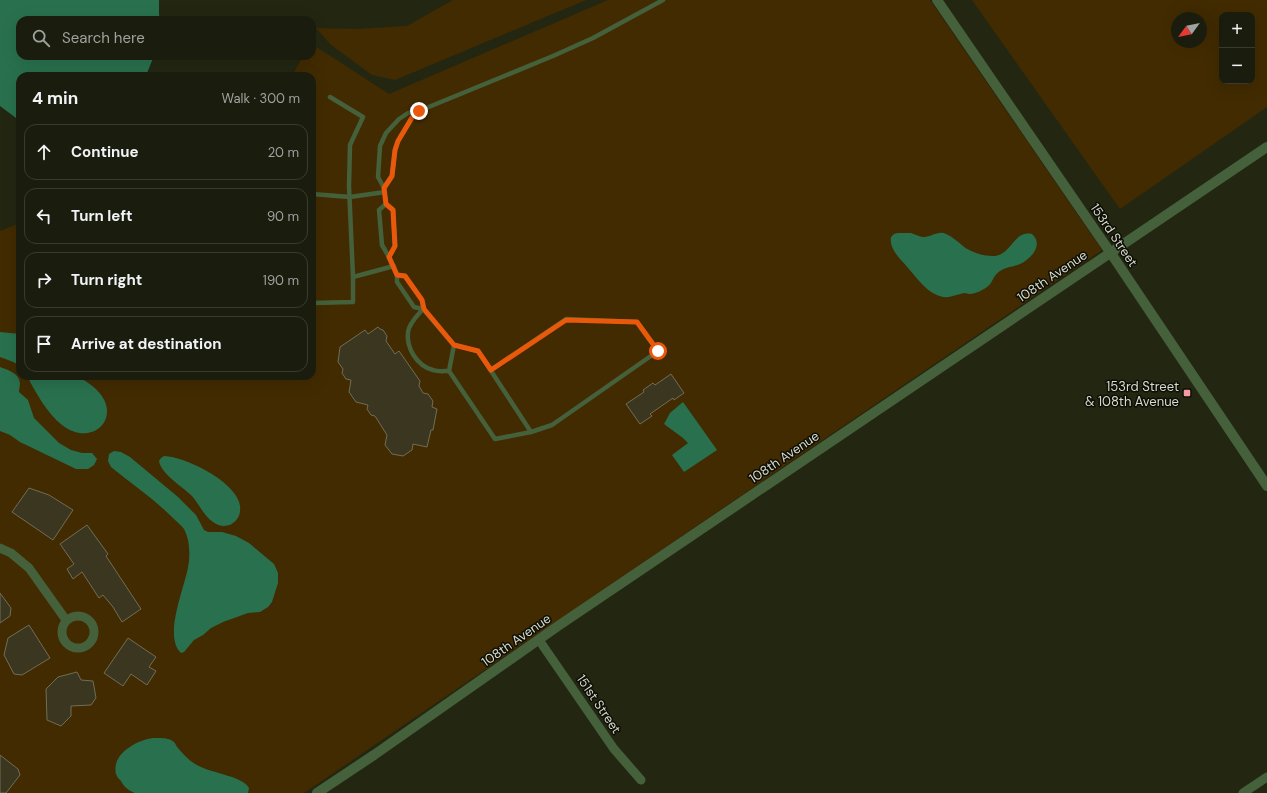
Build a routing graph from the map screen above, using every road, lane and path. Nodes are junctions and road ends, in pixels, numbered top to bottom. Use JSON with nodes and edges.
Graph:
{"nodes":[{"id":1,"x":663,"y":0,"type":"edge"},
{"id":2,"x":937,"y":0,"type":"edge"},
{"id":3,"x":330,"y":97,"type":"dead end"},
{"id":4,"x":416,"y":111,"type":"junction"},
{"id":5,"x":1267,"y":146,"type":"edge"},
{"id":6,"x":384,"y":190,"type":"junction"},
{"id":7,"x":316,"y":194,"type":"edge"},
{"id":8,"x":350,"y":196,"type":"junction"},
{"id":9,"x":386,"y":204,"type":"junction"},
{"id":10,"x":1110,"y":252,"type":"junction"},
{"id":11,"x":389,"y":257,"type":"junction"},
{"id":12,"x":394,"y":266,"type":"junction"},
{"id":13,"x":397,"y":275,"type":"junction"},
{"id":14,"x":353,"y":277,"type":"junction"},
{"id":15,"x":316,"y":304,"type":"edge"},
{"id":16,"x":424,"y":309,"type":"junction"},
{"id":17,"x":454,"y":345,"type":"junction"},
{"id":18,"x":491,"y":370,"type":"junction"},
{"id":19,"x":449,"y":371,"type":"junction"},
{"id":20,"x":531,"y":432,"type":"junction"},
{"id":21,"x":1267,"y":486,"type":"edge"},
{"id":22,"x":0,"y":548,"type":"edge"},
{"id":23,"x":66,"y":620,"type":"dead end"},
{"id":24,"x":539,"y":640,"type":"junction"},
{"id":25,"x":1267,"y":777,"type":"edge"},
{"id":26,"x":642,"y":780,"type":"dead end"},
{"id":27,"x":317,"y":793,"type":"edge"},
{"id":28,"x":1243,"y":793,"type":"edge"}],
"edges":[{"from":1,"to":4,"type":"lane"},
{"from":2,"to":10,"type":"street","name":"153rd Street"},
{"from":3,"to":8,"type":"lane"},
{"from":4,"to":6,"type":"lane"},
{"from":4,"to":6,"type":"lane"},
{"from":5,"to":10,"type":"street","name":"108th Avenue"},
{"from":6,"to":8,"type":"lane"},
{"from":6,"to":9,"type":"lane"},
{"from":7,"to":8,"type":"lane"},
{"from":8,"to":14,"type":"lane"},
{"from":9,"to":11,"type":"lane"},
{"from":9,"to":11,"type":"lane"},
{"from":10,"to":21,"type":"street","name":"153rd Street"},
{"from":10,"to":24,"type":"street","name":"108th Avenue"},
{"from":11,"to":12,"type":"lane"},
{"from":12,"to":13,"type":"lane"},
{"from":12,"to":14,"type":"lane"},
{"from":13,"to":16,"type":"lane"},
{"from":13,"to":16,"type":"lane"},
{"from":14,"to":15,"type":"lane"},
{"from":16,"to":17,"type":"lane"},
{"from":16,"to":19,"type":"lane"},
{"from":17,"to":18,"type":"lane"},
{"from":17,"to":19,"type":"lane"},
{"from":18,"to":20,"type":"lane"},
{"from":18,"to":20,"type":"lane"},
{"from":19,"to":20,"type":"lane"},
{"from":22,"to":23,"type":"street"},
{"from":24,"to":26,"type":"street","name":"151st Street"},
{"from":24,"to":27,"type":"street","name":"108th Avenue"},
{"from":25,"to":28,"type":"street"}]}
